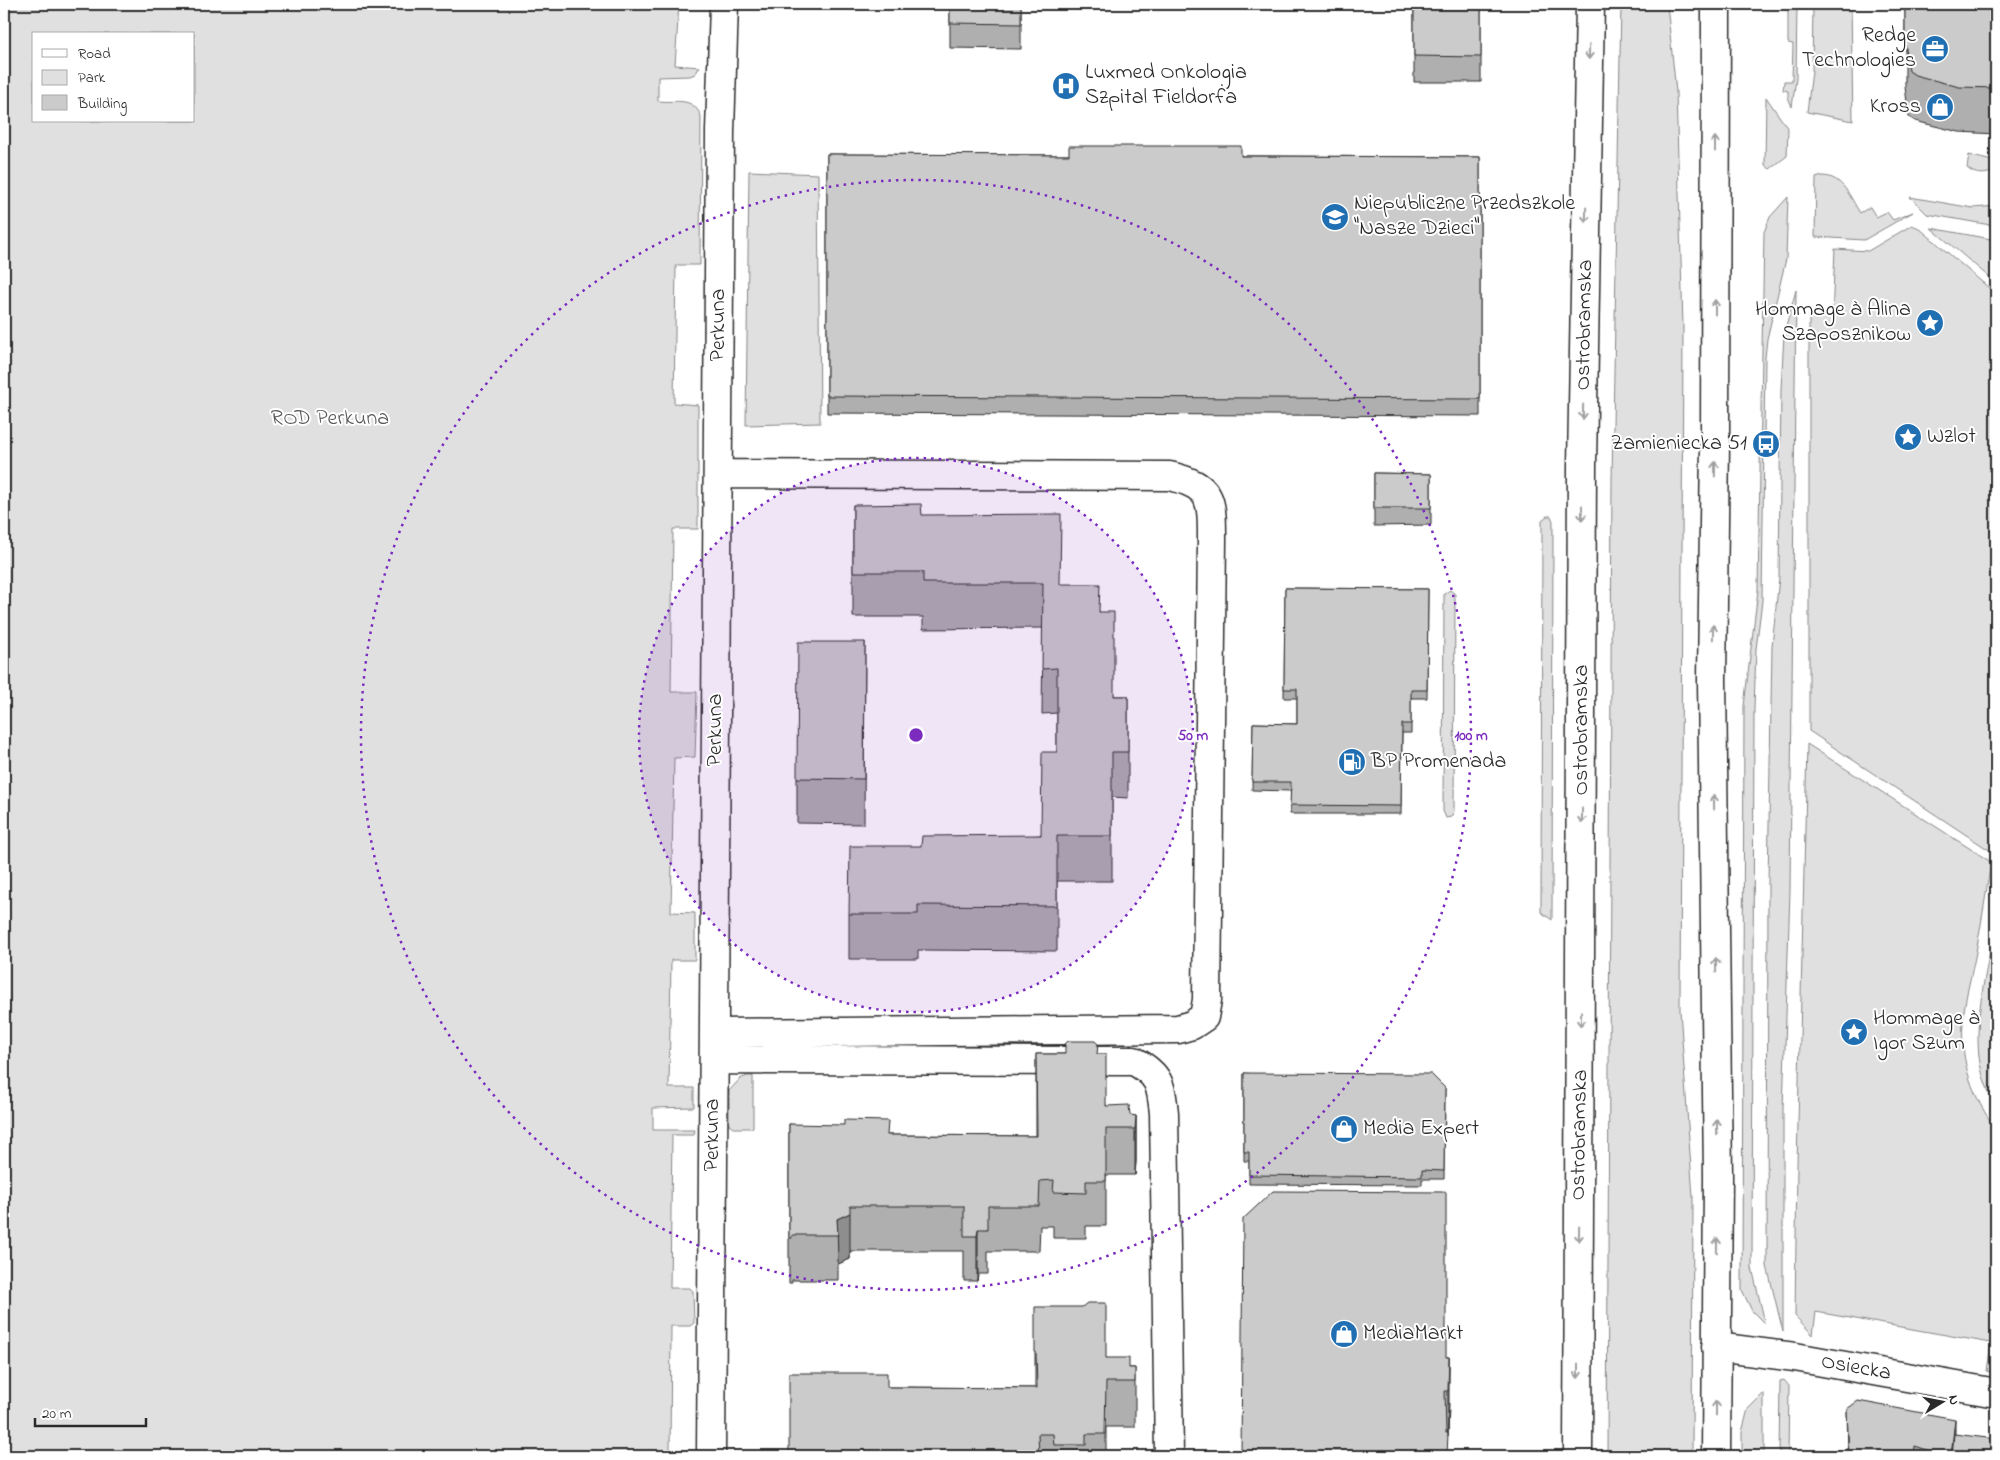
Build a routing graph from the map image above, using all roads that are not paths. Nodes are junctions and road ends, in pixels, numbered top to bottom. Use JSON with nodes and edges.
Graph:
{"nodes":[{"id":1,"x":724,"y":4,"type":"edge"},
{"id":2,"x":1590,"y":4,"type":"edge"},
{"id":3,"x":1716,"y":4,"type":"edge"},
{"id":4,"x":718,"y":474,"type":"junction"},
{"id":5,"x":714,"y":1033,"type":"junction"},
{"id":6,"x":714,"y":1060,"type":"junction"},
{"id":7,"x":1716,"y":1348,"type":"junction"},
{"id":8,"x":1996,"y":1393,"type":"edge"},
{"id":9,"x":711,"y":1456,"type":"edge"},
{"id":10,"x":1169,"y":1456,"type":"edge"},
{"id":11,"x":1578,"y":1456,"type":"edge"},
{"id":12,"x":1716,"y":1456,"type":"edge"}],
"edges":[{"from":1,"to":4,"type":"street","name":"Perkuna"},
{"from":2,"to":11,"type":"street","name":"Ostrobramska","one_way":true},
{"from":7,"to":3,"type":"street","one_way":true},
{"from":4,"to":5,"type":"street","name":"Perkuna"},
{"from":4,"to":5,"type":"street"},
{"from":5,"to":6,"type":"street","name":"Perkuna"},
{"from":6,"to":9,"type":"street","name":"Perkuna"},
{"from":6,"to":10,"type":"street"},
{"from":7,"to":8,"type":"street","name":"Osiecka"},
{"from":12,"to":7,"type":"street","one_way":true}]}
